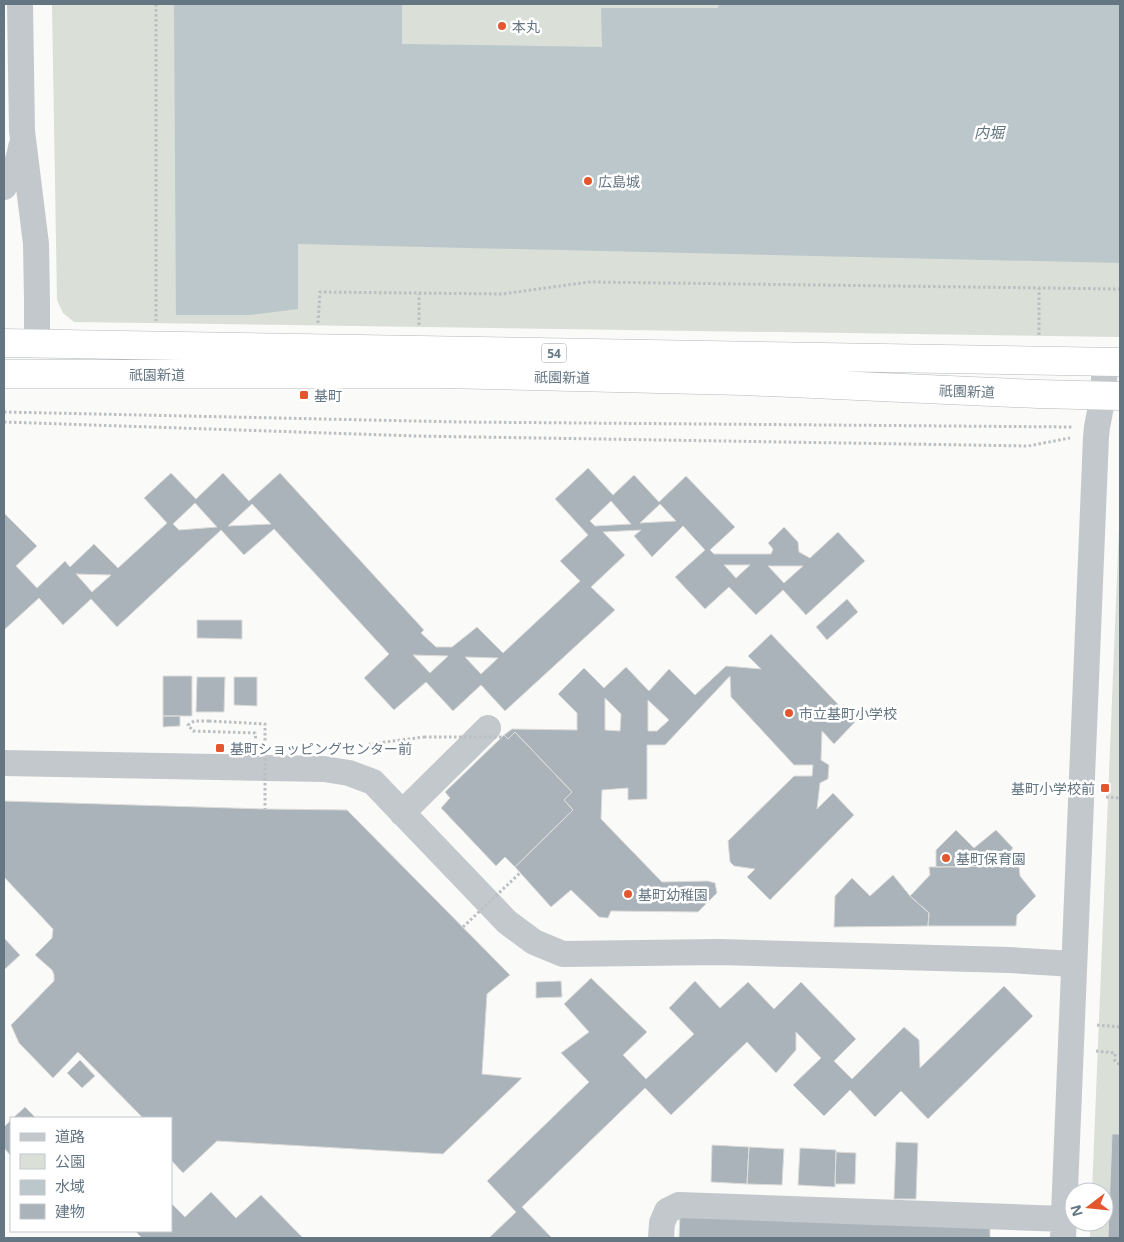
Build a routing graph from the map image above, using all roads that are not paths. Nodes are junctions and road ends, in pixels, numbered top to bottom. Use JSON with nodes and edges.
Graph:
{"nodes":[{"id":1,"x":20,"y":4,"type":"edge"},
{"id":2,"x":22,"y":131,"type":"junction"},
{"id":3,"x":4,"y":187,"type":"edge"},
{"id":4,"x":4,"y":344,"type":"edge"},
{"id":5,"x":36,"y":344,"type":"junction"},
{"id":6,"x":1113,"y":362,"type":"edge"},
{"id":7,"x":4,"y":374,"type":"edge"},
{"id":8,"x":1112,"y":396,"type":"edge"},
{"id":9,"x":495,"y":733,"type":"road end"},
{"id":10,"x":4,"y":763,"type":"edge"},
{"id":11,"x":402,"y":812,"type":"junction"},
{"id":12,"x":1074,"y":964,"type":"junction"},
{"id":13,"x":1066,"y":1182,"type":"edge"},
{"id":14,"x":1064,"y":1229,"type":"edge"},
{"id":15,"x":661,"y":1238,"type":"edge"}],
"edges":[{"from":1,"to":2,"type":"street"},
{"from":2,"to":3,"type":"street"},
{"from":2,"to":5,"type":"street"},
{"from":4,"to":5,"type":"highway","name":"祇園新道","number":"54"},
{"from":5,"to":6,"type":"highway","name":"祇園新道","number":"54"},
{"from":6,"to":8,"type":"street"},
{"from":7,"to":8,"type":"highway","name":"祇園新道","number":"54"},
{"from":8,"to":12,"type":"street"},
{"from":9,"to":11,"type":"street"},
{"from":10,"to":11,"type":"street"},
{"from":11,"to":12,"type":"street"},
{"from":12,"to":13,"type":"street"},
{"from":14,"to":15,"type":"street"}]}
